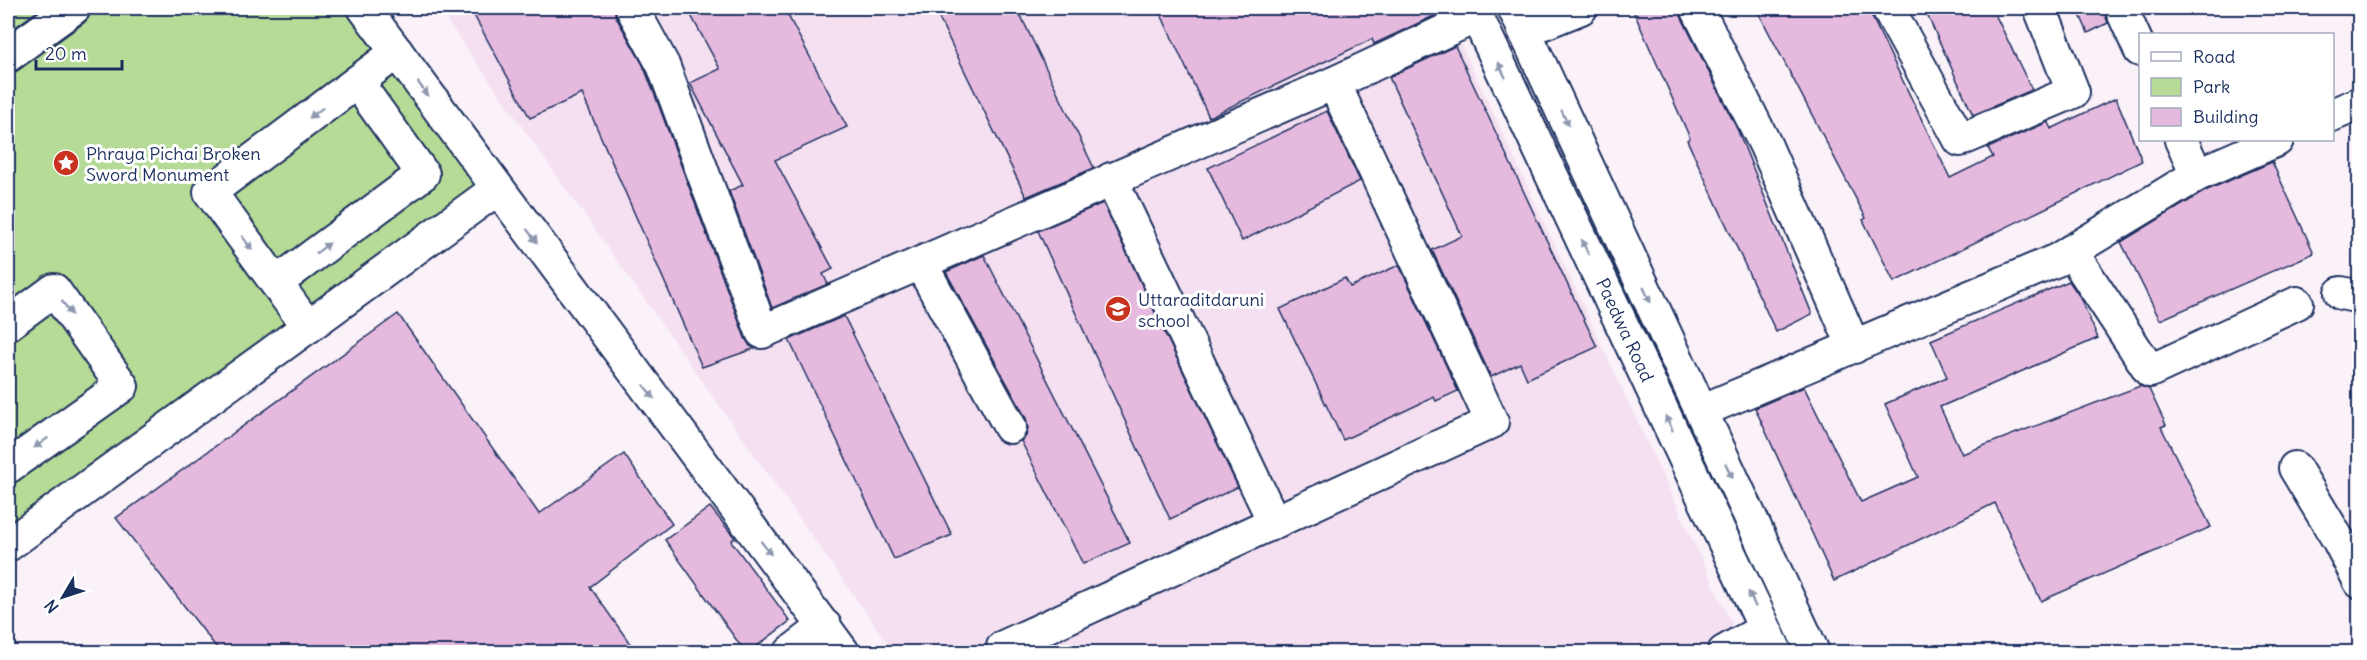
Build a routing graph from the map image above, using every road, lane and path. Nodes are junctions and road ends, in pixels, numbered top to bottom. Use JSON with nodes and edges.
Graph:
{"nodes":[{"id":1,"x":73,"y":8,"type":"edge"},
{"id":2,"x":364,"y":8,"type":"edge"},
{"id":3,"x":632,"y":8,"type":"edge"},
{"id":4,"x":1581,"y":8,"type":"edge"},
{"id":5,"x":1697,"y":8,"type":"edge"},
{"id":6,"x":1888,"y":8,"type":"edge"},
{"id":7,"x":2040,"y":8,"type":"edge"},
{"id":8,"x":2121,"y":8,"type":"edge"},
{"id":9,"x":1475,"y":12,"type":"edge"},
{"id":10,"x":1519,"y":19,"type":"edge"},
{"id":11,"x":2139,"y":48,"type":"edge"},
{"id":12,"x":397,"y":52,"type":"junction"},
{"id":13,"x":8,"y":55,"type":"edge"},
{"id":14,"x":357,"y":82,"type":"junction"},
{"id":15,"x":1334,"y":83,"type":"junction"},
{"id":16,"x":2360,"y":103,"type":"edge"},
{"id":17,"x":2334,"y":114,"type":"edge"},
{"id":18,"x":2181,"y":141,"type":"edge"},
{"id":19,"x":2275,"y":141,"type":"edge"},
{"id":20,"x":2197,"y":175,"type":"junction"},
{"id":21,"x":1111,"y":178,"type":"junction"},
{"id":22,"x":497,"y":189,"type":"junction"},
{"id":23,"x":2072,"y":251,"type":"junction"},
{"id":24,"x":921,"y":264,"type":"junction"},
{"id":25,"x":276,"y":282,"type":"junction"},
{"id":26,"x":2297,"y":303,"type":"dead end"},
{"id":27,"x":8,"y":324,"type":"edge"},
{"id":28,"x":308,"y":327,"type":"junction"},
{"id":29,"x":1854,"y":347,"type":"junction"},
{"id":30,"x":1701,"y":411,"type":"junction"},
{"id":31,"x":1010,"y":428,"type":"dead end"},
{"id":32,"x":8,"y":467,"type":"edge"},
{"id":33,"x":2295,"y":468,"type":"dead end"},
{"id":34,"x":1274,"y":522,"type":"junction"},
{"id":35,"x":8,"y":545,"type":"edge"},
{"id":36,"x":2360,"y":582,"type":"edge"},
{"id":37,"x":825,"y":626,"type":"junction"},
{"id":38,"x":1771,"y":641,"type":"edge"},
{"id":39,"x":1003,"y":647,"type":"dead end"},
{"id":40,"x":790,"y":652,"type":"edge"},
{"id":41,"x":843,"y":652,"type":"edge"},
{"id":42,"x":1724,"y":652,"type":"edge"},
{"id":43,"x":1813,"y":652,"type":"edge"}],
"edges":[{"from":1,"to":13,"type":"main road"},
{"from":2,"to":12,"type":"street"},
{"from":3,"to":24,"type":"street"},
{"from":4,"to":10,"type":"street"},
{"from":5,"to":29,"type":"street"},
{"from":6,"to":7,"type":"street"},
{"from":8,"to":11,"type":"street"},
{"from":9,"to":15,"type":"street"},
{"from":38,"to":9,"type":"street","name":"Paedwa Road","one_way":true},
{"from":10,"to":30,"type":"street","one_way":true},
{"from":12,"to":14,"type":"street"},
{"from":12,"to":22,"type":"street","one_way":true},
{"from":14,"to":25,"type":"street","one_way":true},
{"from":25,"to":14,"type":"street","one_way":true},
{"from":15,"to":21,"type":"street"},
{"from":15,"to":34,"type":"street"},
{"from":16,"to":17,"type":"street"},
{"from":18,"to":20,"type":"street"},
{"from":19,"to":20,"type":"street"},
{"from":20,"to":23,"type":"street"},
{"from":21,"to":24,"type":"street"},
{"from":21,"to":34,"type":"street"},
{"from":22,"to":28,"type":"street"},
{"from":22,"to":37,"type":"street","one_way":true},
{"from":23,"to":26,"type":"street"},
{"from":23,"to":29,"type":"street"},
{"from":24,"to":31,"type":"street"},
{"from":25,"to":28,"type":"street"},
{"from":27,"to":32,"type":"street","one_way":true},
{"from":28,"to":35,"type":"street"},
{"from":29,"to":30,"type":"street"},
{"from":30,"to":43,"type":"street","one_way":true},
{"from":33,"to":36,"type":"street"},
{"from":34,"to":39,"type":"street"},
{"from":37,"to":40,"type":"street"},
{"from":37,"to":41,"type":"street"},
{"from":38,"to":42,"type":"street"}]}
